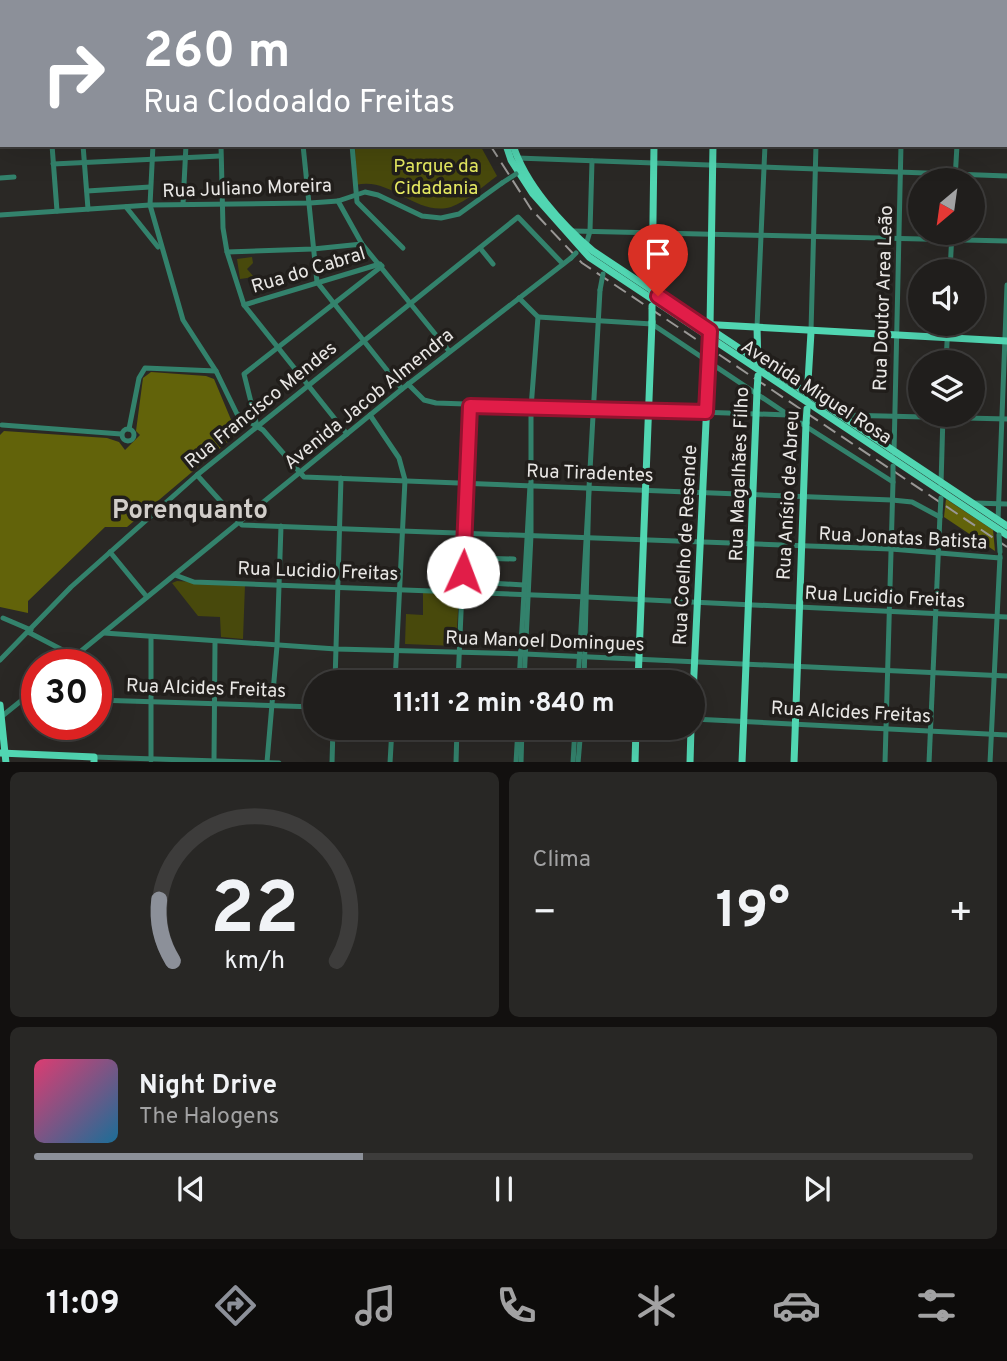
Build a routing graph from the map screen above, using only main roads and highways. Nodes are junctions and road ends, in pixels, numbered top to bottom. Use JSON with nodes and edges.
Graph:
{"nodes":[{"id":1,"x":507,"y":147,"type":"edge"},
{"id":2,"x":513,"y":147,"type":"edge"},
{"id":3,"x":654,"y":147,"type":"edge"},
{"id":4,"x":713,"y":147,"type":"edge"},
{"id":5,"x":514,"y":159,"type":"junction"},
{"id":6,"x":578,"y":251,"type":"junction"},
{"id":7,"x":652,"y":300,"type":"junction"},
{"id":8,"x":757,"y":327,"type":"junction"},
{"id":9,"x":811,"y":332,"type":"junction"},
{"id":10,"x":710,"y":336,"type":"junction"},
{"id":11,"x":1006,"y":341,"type":"edge"},
{"id":12,"x":758,"y":369,"type":"junction"},
{"id":13,"x":807,"y":402,"type":"junction"},
{"id":14,"x":893,"y":459,"type":"junction"},
{"id":15,"x":941,"y":491,"type":"junction"},
{"id":16,"x":1002,"y":529,"type":"edge"},
{"id":17,"x":639,"y":670,"type":"edge"},
{"id":18,"x":694,"y":670,"type":"edge"},
{"id":19,"x":0,"y":705,"type":"edge"},
{"id":20,"x":1,"y":717,"type":"edge"},
{"id":21,"x":636,"y":740,"type":"edge"},
{"id":22,"x":691,"y":740,"type":"edge"},
{"id":23,"x":4,"y":757,"type":"edge"},
{"id":24,"x":33,"y":758,"type":"edge"},
{"id":25,"x":94,"y":760,"type":"edge"},
{"id":26,"x":635,"y":762,"type":"edge"},
{"id":27,"x":690,"y":762,"type":"edge"},
{"id":28,"x":742,"y":762,"type":"edge"},
{"id":29,"x":794,"y":762,"type":"edge"}],
"edges":[{"from":1,"to":5,"type":"main road","name":"Avenida Miguel Rosa"},
{"from":2,"to":5,"type":"main road","name":"Avenida Miguel Rosa"},
{"from":3,"to":7,"type":"main road"},
{"from":4,"to":10,"type":"main road","name":"Rua Coelho de Resende"},
{"from":5,"to":6,"type":"main road","name":"Avenida Miguel Rosa"},
{"from":5,"to":6,"type":"main road","name":"Avenida Miguel Rosa"},
{"from":6,"to":7,"type":"main road","name":"Avenida Miguel Rosa"},
{"from":6,"to":7,"type":"main road","name":"Avenida Miguel Rosa"},
{"from":7,"to":10,"type":"main road","name":"Avenida Miguel Rosa"},
{"from":7,"to":10,"type":"main road","name":"Avenida Miguel Rosa"},
{"from":7,"to":17,"type":"main road","bridge":true},
{"from":8,"to":9,"type":"main road"},
{"from":8,"to":10,"type":"main road"},
{"from":8,"to":12,"type":"main road","name":"Rua Magalhães Filho"},
{"from":9,"to":11,"type":"main road"},
{"from":9,"to":13,"type":"main road","name":"Rua Anísio de Abreu"},
{"from":10,"to":12,"type":"main road","name":"Avenida Miguel Rosa"},
{"from":10,"to":18,"type":"main road","name":"Rua Coelho de Resende","bridge":true},
{"from":12,"to":13,"type":"main road","name":"Avenida Miguel Rosa"},
{"from":12,"to":28,"type":"main road","name":"Rua Magalhães Filho","bridge":true},
{"from":13,"to":14,"type":"main road","name":"Avenida Miguel Rosa"},
{"from":13,"to":14,"type":"main road","name":"Avenida Miguel Rosa"},
{"from":13,"to":29,"type":"main road","name":"Rua Anísio de Abreu","bridge":true},
{"from":14,"to":15,"type":"main road","name":"Avenida Miguel Rosa"},
{"from":15,"to":16,"type":"main road","name":"Avenida Miguel Rosa"},
{"from":15,"to":16,"type":"main road","name":"Avenida Miguel Rosa"},
{"from":19,"to":20,"type":"main road"},
{"from":20,"to":23,"type":"main road"},
{"from":21,"to":26,"type":"main road"},
{"from":22,"to":27,"type":"main road"},
{"from":23,"to":24,"type":"main road"},
{"from":24,"to":25,"type":"main road"}]}
